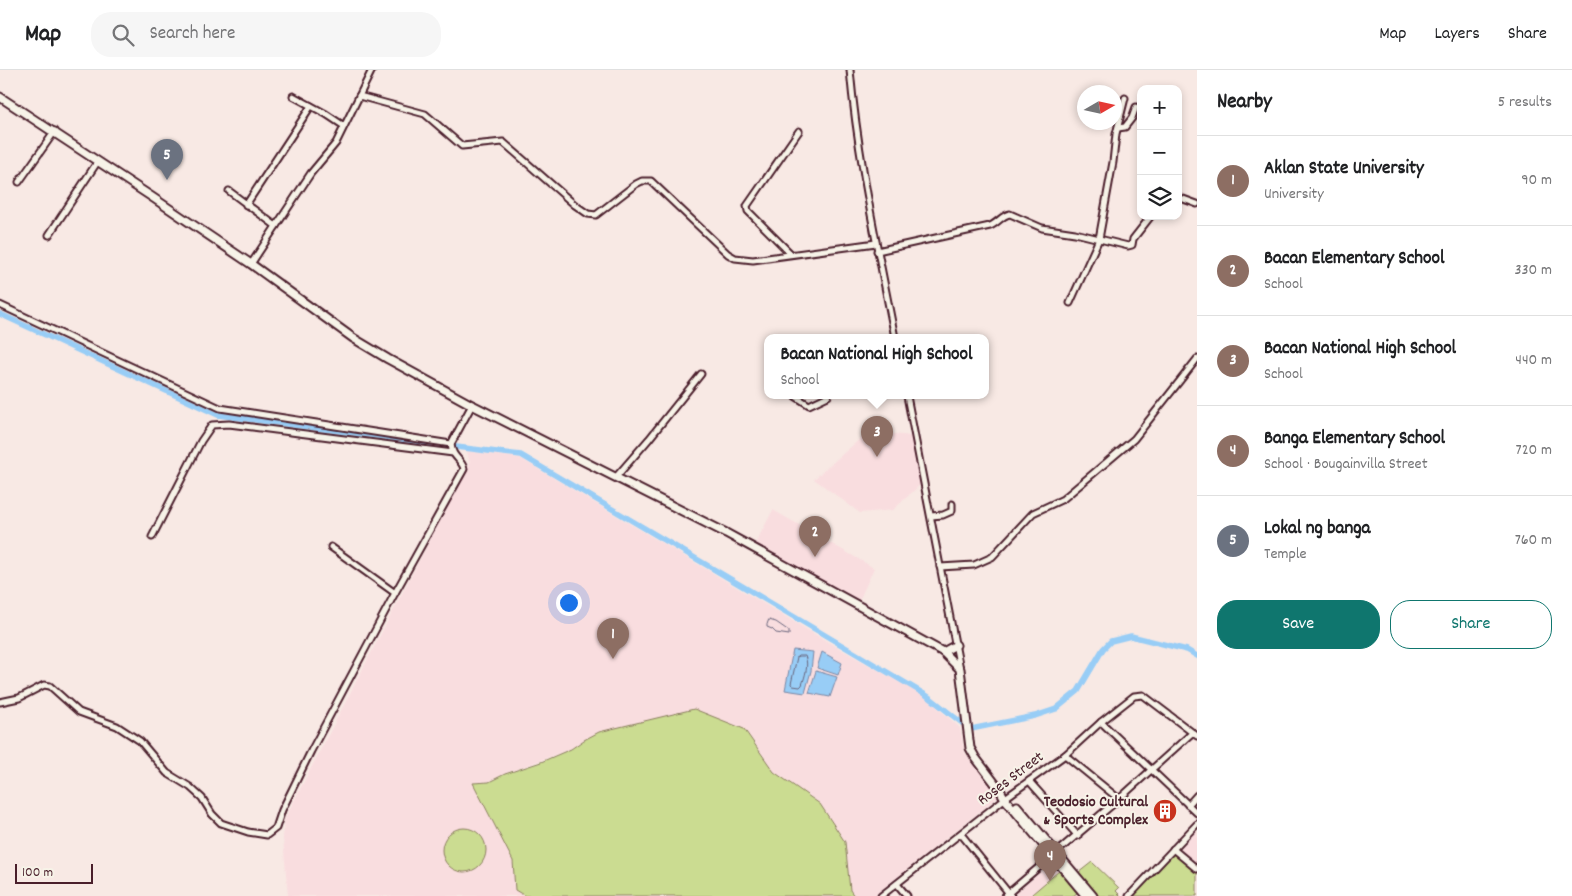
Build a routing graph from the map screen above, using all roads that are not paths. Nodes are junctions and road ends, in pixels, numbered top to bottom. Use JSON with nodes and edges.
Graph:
{"nodes":[{"id":1,"x":372,"y":70,"type":"edge"},
{"id":2,"x":850,"y":70,"type":"edge"},
{"id":3,"x":293,"y":96,"type":"dead end"},
{"id":4,"x":359,"y":96,"type":"junction"},
{"id":5,"x":0,"y":97,"type":"edge"},
{"id":6,"x":1125,"y":98,"type":"dead end"},
{"id":7,"x":311,"y":106,"type":"junction"},
{"id":8,"x":1136,"y":107,"type":"dead end"},
{"id":9,"x":1122,"y":111,"type":"edge"},
{"id":10,"x":344,"y":126,"type":"junction"},
{"id":11,"x":1122,"y":127,"type":"edge"},
{"id":12,"x":1117,"y":130,"type":"edge"},
{"id":13,"x":54,"y":131,"type":"junction"},
{"id":14,"x":799,"y":131,"type":"dead end"},
{"id":15,"x":98,"y":161,"type":"junction"},
{"id":16,"x":19,"y":182,"type":"dead end"},
{"id":17,"x":229,"y":191,"type":"dead end"},
{"id":18,"x":1182,"y":199,"type":"edge"},
{"id":19,"x":1197,"y":204,"type":"edge"},
{"id":20,"x":246,"y":205,"type":"junction"},
{"id":21,"x":1147,"y":220,"type":"edge"},
{"id":22,"x":276,"y":226,"type":"junction"},
{"id":23,"x":49,"y":235,"type":"dead end"},
{"id":24,"x":1099,"y":239,"type":"junction"},
{"id":25,"x":876,"y":243,"type":"junction"},
{"id":26,"x":877,"y":251,"type":"junction"},
{"id":27,"x":791,"y":254,"type":"junction"},
{"id":28,"x":251,"y":264,"type":"junction"},
{"id":29,"x":1070,"y":303,"type":"dead end"},
{"id":30,"x":0,"y":305,"type":"edge"},
{"id":31,"x":894,"y":334,"type":"edge"},
{"id":32,"x":1197,"y":359,"type":"edge"},
{"id":33,"x":701,"y":374,"type":"dead end"},
{"id":34,"x":800,"y":399,"type":"edge"},
{"id":35,"x":822,"y":399,"type":"edge"},
{"id":36,"x":908,"y":399,"type":"edge"},
{"id":37,"x":472,"y":405,"type":"junction"},
{"id":38,"x":451,"y":448,"type":"junction"},
{"id":39,"x":616,"y":477,"type":"junction"},
{"id":40,"x":952,"y":504,"type":"dead end"},
{"id":41,"x":931,"y":516,"type":"junction"},
{"id":42,"x":152,"y":537,"type":"dead end"},
{"id":43,"x":331,"y":547,"type":"dead end"},
{"id":44,"x":940,"y":567,"type":"junction"},
{"id":45,"x":395,"y":593,"type":"junction"},
{"id":46,"x":956,"y":645,"type":"junction"},
{"id":47,"x":943,"y":652,"type":"junction"},
{"id":48,"x":960,"y":668,"type":"junction"},
{"id":49,"x":0,"y":702,"type":"edge"},
{"id":50,"x":1101,"y":722,"type":"junction"},
{"id":51,"x":1195,"y":734,"type":"edge"},
{"id":52,"x":1065,"y":755,"type":"junction"},
{"id":53,"x":1152,"y":770,"type":"junction"},
{"id":54,"x":1029,"y":781,"type":"junction"},
{"id":55,"x":1197,"y":795,"type":"edge"},
{"id":56,"x":1006,"y":797,"type":"junction"},
{"id":57,"x":1120,"y":800,"type":"junction"},
{"id":58,"x":1188,"y":804,"type":"junction"},
{"id":59,"x":1197,"y":813,"type":"edge"},
{"id":60,"x":1197,"y":824,"type":"edge"},
{"id":61,"x":961,"y":834,"type":"junction"},
{"id":62,"x":1078,"y":836,"type":"junction"},
{"id":63,"x":1173,"y":849,"type":"junction"},
{"id":64,"x":1055,"y":856,"type":"junction"},
{"id":65,"x":1197,"y":869,"type":"edge"},
{"id":66,"x":897,"y":884,"type":"junction"},
{"id":67,"x":1008,"y":895,"type":"edge"},
{"id":68,"x":881,"y":896,"type":"edge"},
{"id":69,"x":907,"y":896,"type":"edge"},
{"id":70,"x":1086,"y":896,"type":"edge"},
{"id":71,"x":1092,"y":896,"type":"edge"},
{"id":72,"x":1129,"y":896,"type":"edge"}],
"edges":[{"from":1,"to":4,"type":"street"},
{"from":2,"to":25,"type":"street"},
{"from":3,"to":7,"type":"street"},
{"from":4,"to":10,"type":"street"},
{"from":4,"to":27,"type":"street"},
{"from":5,"to":13,"type":"main road"},
{"from":6,"to":9,"type":"street"},
{"from":7,"to":10,"type":"street"},
{"from":7,"to":20,"type":"street"},
{"from":8,"to":11,"type":"street"},
{"from":10,"to":22,"type":"street"},
{"from":12,"to":24,"type":"street"},
{"from":13,"to":15,"type":"main road"},
{"from":13,"to":16,"type":"street"},
{"from":14,"to":27,"type":"street"},
{"from":15,"to":23,"type":"street"},
{"from":15,"to":28,"type":"main road"},
{"from":17,"to":20,"type":"street"},
{"from":18,"to":19,"type":"street"},
{"from":20,"to":22,"type":"street"},
{"from":21,"to":24,"type":"street"},
{"from":22,"to":28,"type":"street"},
{"from":24,"to":26,"type":"street"},
{"from":24,"to":29,"type":"street"},
{"from":25,"to":26,"type":"street"},
{"from":25,"to":27,"type":"street"},
{"from":26,"to":31,"type":"street"},
{"from":28,"to":37,"type":"main road"},
{"from":30,"to":38,"type":"street"},
{"from":32,"to":44,"type":"street"},
{"from":33,"to":39,"type":"street"},
{"from":34,"to":35,"type":"street"},
{"from":36,"to":41,"type":"street"},
{"from":37,"to":38,"type":"street"},
{"from":37,"to":39,"type":"main road"},
{"from":38,"to":42,"type":"street"},
{"from":38,"to":45,"type":"street"},
{"from":39,"to":47,"type":"main road"},
{"from":40,"to":41,"type":"street"},
{"from":41,"to":44,"type":"street"},
{"from":43,"to":45,"type":"street"},
{"from":44,"to":46,"type":"street"},
{"from":45,"to":49,"type":"street"},
{"from":46,"to":47,"type":"main road"},
{"from":46,"to":48,"type":"street"},
{"from":47,"to":48,"type":"main road"},
{"from":48,"to":56,"type":"main road"},
{"from":50,"to":51,"type":"street","name":"Roses Street"},
{"from":50,"to":52,"type":"street","name":"Roses Street"},
{"from":50,"to":53,"type":"street"},
{"from":51,"to":53,"type":"street"},
{"from":52,"to":54,"type":"street","name":"Roses Street"},
{"from":52,"to":57,"type":"street"},
{"from":53,"to":57,"type":"street"},
{"from":53,"to":58,"type":"street"},
{"from":54,"to":56,"type":"street","name":"Roses Street"},
{"from":54,"to":62,"type":"street"},
{"from":55,"to":58,"type":"street"},
{"from":56,"to":61,"type":"street","name":"Roses Street"},
{"from":56,"to":64,"type":"main road"},
{"from":57,"to":62,"type":"street"},
{"from":58,"to":59,"type":"street"},
{"from":60,"to":63,"type":"street"},
{"from":61,"to":66,"type":"street","name":"Roses Street"},
{"from":61,"to":67,"type":"street"},
{"from":62,"to":64,"type":"street"},
{"from":63,"to":65,"type":"street"},
{"from":63,"to":72,"type":"street"},
{"from":64,"to":67,"type":"street"},
{"from":64,"to":70,"type":"main road"},
{"from":64,"to":71,"type":"main road"},
{"from":66,"to":68,"type":"street","name":"Roses Street"},
{"from":66,"to":69,"type":"street"}]}
